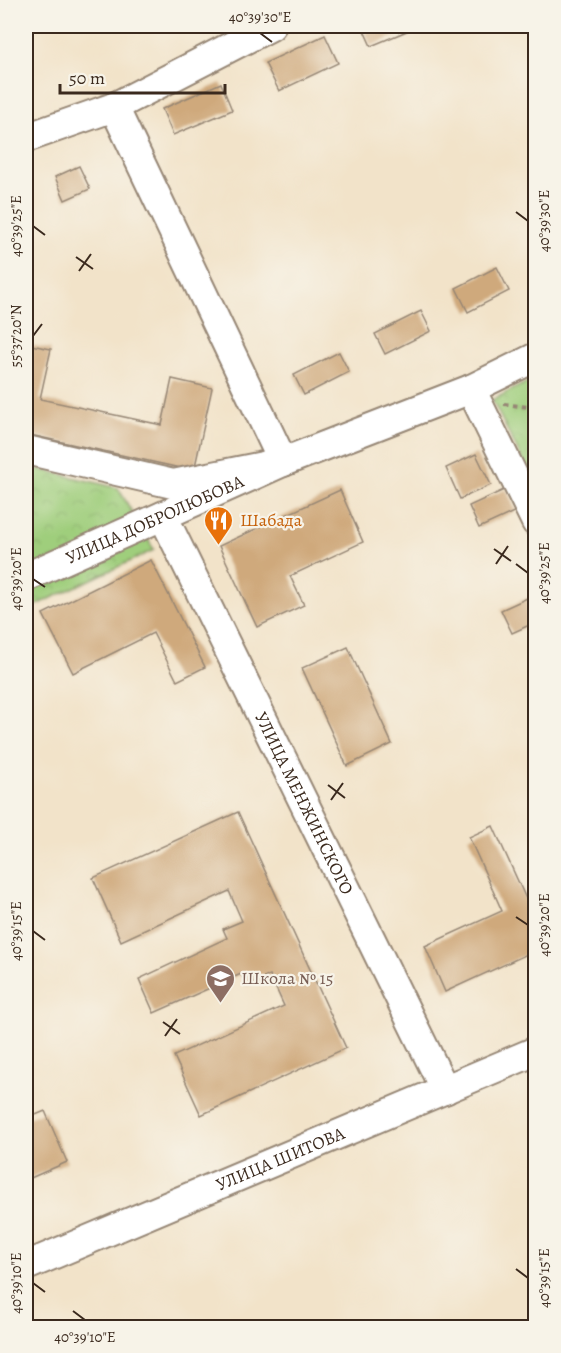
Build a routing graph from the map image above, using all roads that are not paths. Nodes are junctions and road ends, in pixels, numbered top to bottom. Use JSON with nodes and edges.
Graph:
{"nodes":[{"id":1,"x":271,"y":26,"type":"edge"},
{"id":2,"x":114,"y":107,"type":"junction"},
{"id":3,"x":26,"y":138,"type":"edge"},
{"id":4,"x":536,"y":357,"type":"edge"},
{"id":5,"x":471,"y":388,"type":"junction"},
{"id":6,"x":26,"y":450,"type":"edge"},
{"id":7,"x":283,"y":462,"type":"junction"},
{"id":8,"x":163,"y":516,"type":"junction"},
{"id":9,"x":536,"y":522,"type":"edge"},
{"id":10,"x":26,"y":577,"type":"edge"},
{"id":11,"x":536,"y":1052,"type":"edge"},
{"id":12,"x":445,"y":1090,"type":"junction"},
{"id":13,"x":26,"y":1266,"type":"edge"}],
"edges":[{"from":1,"to":2,"type":"street"},
{"from":2,"to":3,"type":"street"},
{"from":2,"to":7,"type":"street"},
{"from":4,"to":5,"type":"street","name":"УЛИЦА ДОБРОЛЮБОВА"},
{"from":5,"to":7,"type":"street","name":"УЛИЦА ДОБРОЛЮБОВА"},
{"from":5,"to":9,"type":"street"},
{"from":6,"to":7,"type":"street","name":"УЛИЦА ДОБРОЛЮБОВА"},
{"from":7,"to":8,"type":"street","name":"УЛИЦА ДОБРОЛЮБОВА"},
{"from":8,"to":10,"type":"street","name":"УЛИЦА ДОБРОЛЮБОВА"},
{"from":8,"to":12,"type":"street","name":"УЛИЦА МЕНЖИНСКОГО"},
{"from":11,"to":12,"type":"street","name":"УЛИЦА ШИТОВА"},
{"from":12,"to":13,"type":"street","name":"УЛИЦА ШИТОВА"}]}
